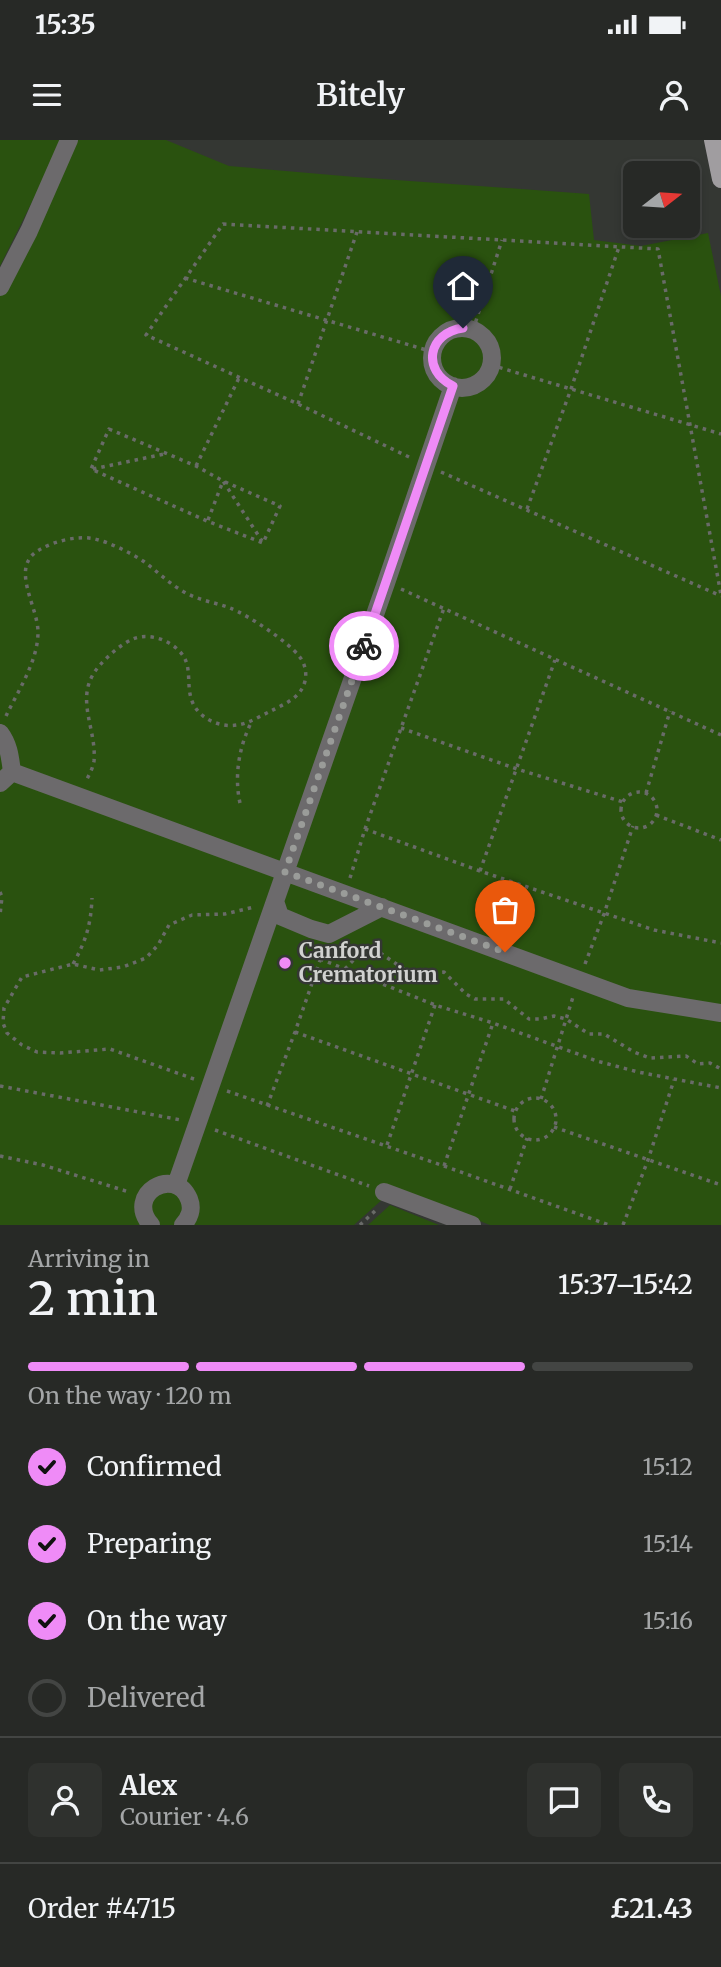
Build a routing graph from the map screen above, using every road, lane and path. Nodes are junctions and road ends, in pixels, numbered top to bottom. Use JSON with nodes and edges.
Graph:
{"nodes":[{"id":1,"x":69,"y":140,"type":"edge"},
{"id":2,"x":713,"y":140,"type":"edge"},
{"id":3,"x":721,"y":179,"type":"edge"},
{"id":4,"x":357,"y":232,"type":"junction"},
{"id":5,"x":502,"y":240,"type":"junction"},
{"id":6,"x":619,"y":247,"type":"junction"},
{"id":7,"x":185,"y":278,"type":"junction"},
{"id":8,"x":0,"y":286,"type":"edge"},
{"id":9,"x":327,"y":321,"type":"junction"},
{"id":10,"x":473,"y":330,"type":"junction"},
{"id":11,"x":433,"y":352,"type":"junction"},
{"id":12,"x":491,"y":365,"type":"junction"},
{"id":13,"x":239,"y":377,"type":"junction"},
{"id":14,"x":453,"y":386,"type":"junction"},
{"id":15,"x":571,"y":389,"type":"junction"},
{"id":16,"x":298,"y":404,"type":"junction"},
{"id":17,"x":690,"y":426,"type":"junction"},
{"id":18,"x":721,"y":434,"type":"edge"},
{"id":19,"x":165,"y":454,"type":"junction"},
{"id":20,"x":196,"y":466,"type":"junction"},
{"id":21,"x":426,"y":466,"type":"junction"},
{"id":22,"x":91,"y":469,"type":"junction"},
{"id":23,"x":223,"y":481,"type":"junction"},
{"id":24,"x":527,"y":510,"type":"junction"},
{"id":25,"x":207,"y":521,"type":"junction"},
{"id":26,"x":263,"y":543,"type":"junction"},
{"id":27,"x":386,"y":583,"type":"junction"},
{"id":28,"x":721,"y":596,"type":"edge"},
{"id":29,"x":444,"y":608,"type":"junction"},
{"id":30,"x":555,"y":660,"type":"junction"},
{"id":31,"x":670,"y":711,"type":"junction"},
{"id":32,"x":253,"y":719,"type":"junction"},
{"id":33,"x":3,"y":724,"type":"edge"},
{"id":34,"x":401,"y":727,"type":"junction"},
{"id":35,"x":721,"y":735,"type":"edge"},
{"id":36,"x":517,"y":769,"type":"junction"},
{"id":37,"x":6,"y":778,"type":"edge"},
{"id":38,"x":646,"y":793,"type":"junction"},
{"id":39,"x":77,"y":794,"type":"junction"},
{"id":40,"x":623,"y":802,"type":"junction"},
{"id":41,"x":240,"y":803,"type":"dead end"},
{"id":42,"x":656,"y":815,"type":"junction"},
{"id":43,"x":365,"y":829,"type":"junction"},
{"id":44,"x":721,"y":840,"type":"edge"},
{"id":45,"x":480,"y":871,"type":"junction"},
{"id":46,"x":285,"y":872,"type":"junction"},
{"id":47,"x":0,"y":892,"type":"edge"},
{"id":48,"x":346,"y":894,"type":"junction"},
{"id":49,"x":93,"y":898,"type":"dead end"},
{"id":50,"x":275,"y":901,"type":"junction"},
{"id":51,"x":382,"y":907,"type":"junction"},
{"id":52,"x":0,"y":915,"type":"edge"},
{"id":53,"x":329,"y":934,"type":"junction"},
{"id":54,"x":721,"y":943,"type":"edge"},
{"id":55,"x":320,"y":959,"type":"junction"},
{"id":56,"x":73,"y":964,"type":"junction"},
{"id":57,"x":345,"y":969,"type":"junction"},
{"id":58,"x":435,"y":1005,"type":"junction"},
{"id":59,"x":721,"y":1013,"type":"edge"},
{"id":60,"x":493,"y":1023,"type":"junction"},
{"id":61,"x":295,"y":1032,"type":"junction"},
{"id":62,"x":6,"y":1033,"type":"junction"},
{"id":63,"x":0,"y":1034,"type":"edge"},
{"id":64,"x":721,"y":1069,"type":"edge"},
{"id":65,"x":410,"y":1074,"type":"junction"},
{"id":66,"x":674,"y":1080,"type":"junction"},
{"id":67,"x":210,"y":1085,"type":"junction"},
{"id":68,"x":721,"y":1087,"type":"edge"},
{"id":69,"x":469,"y":1095,"type":"junction"},
{"id":70,"x":267,"y":1106,"type":"junction"},
{"id":71,"x":515,"y":1111,"type":"junction"},
{"id":72,"x":554,"y":1127,"type":"junction"},
{"id":73,"x":527,"y":1138,"type":"junction"},
{"id":74,"x":386,"y":1146,"type":"junction"},
{"id":75,"x":0,"y":1156,"type":"edge"},
{"id":76,"x":648,"y":1160,"type":"junction"},
{"id":77,"x":444,"y":1166,"type":"junction"},
{"id":78,"x":176,"y":1185,"type":"junction"},
{"id":79,"x":721,"y":1185,"type":"edge"},
{"id":80,"x":510,"y":1190,"type":"junction"},
{"id":81,"x":384,"y":1192,"type":"dead end"},
{"id":82,"x":144,"y":1200,"type":"junction"},
{"id":83,"x":464,"y":1224,"type":"edge"},
{"id":84,"x":151,"y":1225,"type":"edge"},
{"id":85,"x":183,"y":1225,"type":"edge"},
{"id":86,"x":608,"y":1225,"type":"edge"},
{"id":87,"x":622,"y":1225,"type":"edge"}],
"edges":[{"from":1,"to":8,"type":"lane"},
{"from":2,"to":3,"type":"main road"},
{"from":4,"to":5,"type":"path"},
{"from":4,"to":7,"type":"path"},
{"from":4,"to":9,"type":"path"},
{"from":5,"to":6,"type":"path"},
{"from":5,"to":10,"type":"path"},
{"from":6,"to":15,"type":"path"},
{"from":6,"to":17,"type":"path"},
{"from":7,"to":9,"type":"path"},
{"from":7,"to":13,"type":"path"},
{"from":9,"to":11,"type":"path"},
{"from":9,"to":16,"type":"path"},
{"from":10,"to":11,"type":"lane"},
{"from":10,"to":12,"type":"lane"},
{"from":11,"to":14,"type":"lane"},
{"from":12,"to":14,"type":"lane"},
{"from":12,"to":15,"type":"path"},
{"from":13,"to":16,"type":"path"},
{"from":13,"to":20,"type":"path"},
{"from":14,"to":21,"type":"lane"},
{"from":15,"to":17,"type":"path"},
{"from":15,"to":24,"type":"path"},
{"from":16,"to":21,"type":"path"},
{"from":17,"to":18,"type":"path"},
{"from":17,"to":28,"type":"path"},
{"from":19,"to":20,"type":"path"},
{"from":19,"to":22,"type":"path"},
{"from":19,"to":22,"type":"path"},
{"from":20,"to":23,"type":"path"},
{"from":21,"to":24,"type":"path"},
{"from":21,"to":27,"type":"lane"},
{"from":22,"to":25,"type":"path"},
{"from":23,"to":25,"type":"path"},
{"from":23,"to":26,"type":"path"},
{"from":23,"to":26,"type":"path"},
{"from":24,"to":28,"type":"path"},
{"from":25,"to":26,"type":"path"},
{"from":27,"to":29,"type":"path"},
{"from":27,"to":46,"type":"lane"},
{"from":29,"to":30,"type":"path"},
{"from":29,"to":34,"type":"path"},
{"from":30,"to":31,"type":"path"},
{"from":30,"to":36,"type":"path"},
{"from":31,"to":35,"type":"path"},
{"from":31,"to":38,"type":"path"},
{"from":32,"to":33,"type":"path"},
{"from":32,"to":39,"type":"path"},
{"from":32,"to":41,"type":"path"},
{"from":33,"to":37,"type":"lane"},
{"from":34,"to":36,"type":"path"},
{"from":34,"to":43,"type":"path"},
{"from":36,"to":40,"type":"path"},
{"from":36,"to":45,"type":"path"},
{"from":37,"to":39,"type":"lane"},
{"from":38,"to":40,"type":"path"},
{"from":38,"to":42,"type":"path"},
{"from":39,"to":46,"type":"lane"},
{"from":40,"to":42,"type":"path"},
{"from":42,"to":44,"type":"path"},
{"from":43,"to":45,"type":"path"},
{"from":43,"to":48,"type":"path"},
{"from":45,"to":54,"type":"path"},
{"from":46,"to":48,"type":"lane"},
{"from":46,"to":50,"type":"lane"},
{"from":47,"to":52,"type":"path"},
{"from":48,"to":51,"type":"lane"},
{"from":49,"to":56,"type":"path"},
{"from":50,"to":53,"type":"lane"},
{"from":50,"to":56,"type":"path"},
{"from":50,"to":67,"type":"lane"},
{"from":51,"to":53,"type":"lane"},
{"from":51,"to":59,"type":"lane"},
{"from":53,"to":55,"type":"path"},
{"from":55,"to":57,"type":"path"},
{"from":55,"to":61,"type":"path"},
{"from":56,"to":62,"type":"path"},
{"from":57,"to":58,"type":"path"},
{"from":57,"to":64,"type":"path"},
{"from":58,"to":60,"type":"path"},
{"from":58,"to":65,"type":"path"},
{"from":60,"to":66,"type":"path"},
{"from":60,"to":69,"type":"path"},
{"from":61,"to":65,"type":"path"},
{"from":61,"to":70,"type":"path"},
{"from":62,"to":63,"type":"path"},
{"from":62,"to":67,"type":"path"},
{"from":65,"to":69,"type":"path"},
{"from":65,"to":74,"type":"path"},
{"from":66,"to":68,"type":"path"},
{"from":66,"to":76,"type":"path"},
{"from":67,"to":70,"type":"path"},
{"from":67,"to":78,"type":"lane"},
{"from":69,"to":71,"type":"path"},
{"from":69,"to":77,"type":"path"},
{"from":70,"to":74,"type":"path"},
{"from":71,"to":72,"type":"path"},
{"from":71,"to":73,"type":"path"},
{"from":72,"to":73,"type":"path"},
{"from":72,"to":76,"type":"path"},
{"from":73,"to":80,"type":"path"},
{"from":74,"to":77,"type":"path"},
{"from":75,"to":82,"type":"path"},
{"from":76,"to":79,"type":"path"},
{"from":76,"to":87,"type":"path"},
{"from":77,"to":80,"type":"path"},
{"from":78,"to":82,"type":"lane"},
{"from":78,"to":85,"type":"lane"},
{"from":80,"to":86,"type":"path"},
{"from":81,"to":83,"type":"lane"},
{"from":82,"to":84,"type":"lane"}]}
